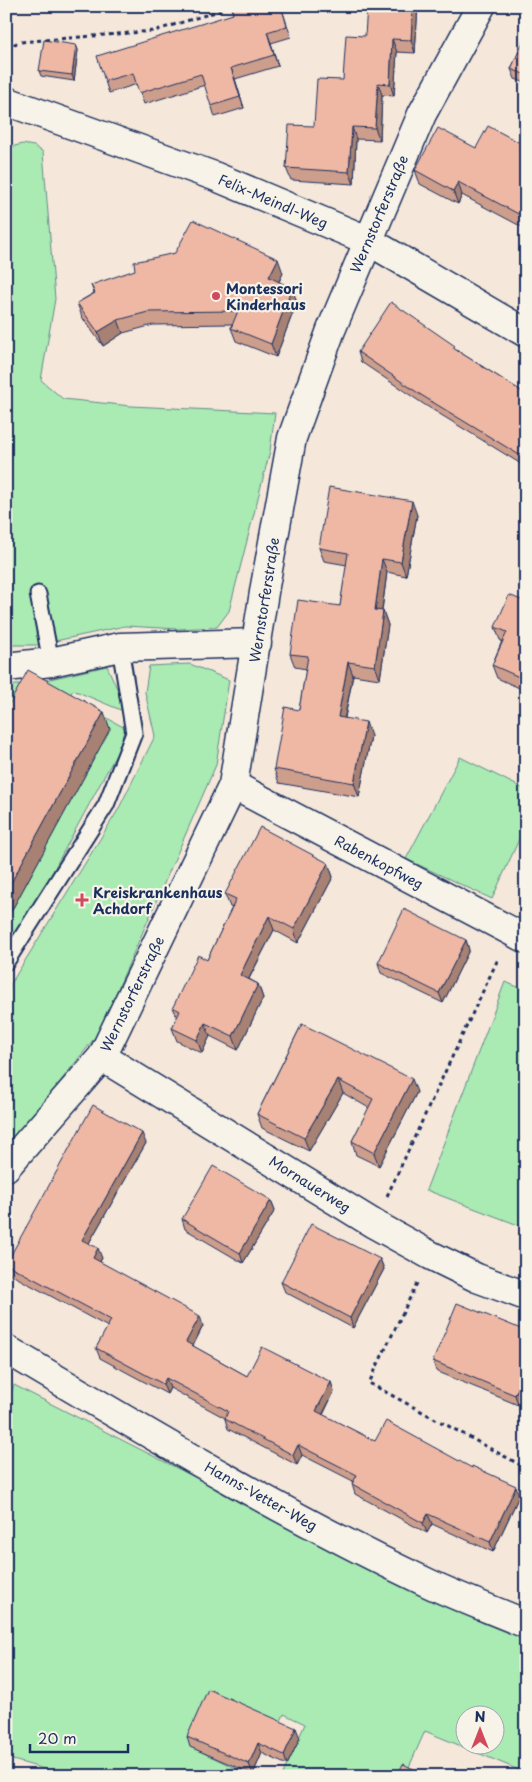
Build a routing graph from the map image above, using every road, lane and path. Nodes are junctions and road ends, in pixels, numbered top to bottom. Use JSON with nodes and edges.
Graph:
{"nodes":[{"id":1,"x":481,"y":6,"type":"edge"},
{"id":2,"x":225,"y":9,"type":"dead end"},
{"id":3,"x":6,"y":48,"type":"edge"},
{"id":4,"x":6,"y":101,"type":"edge"},
{"id":5,"x":367,"y":240,"type":"junction"},
{"id":6,"x":526,"y":333,"type":"edge"},
{"id":7,"x":38,"y":594,"type":"dead end"},
{"id":8,"x":257,"y":643,"type":"junction"},
{"id":9,"x":120,"y":647,"type":"junction"},
{"id":10,"x":50,"y":662,"type":"junction"},
{"id":11,"x":6,"y":667,"type":"edge"},
{"id":12,"x":232,"y":786,"type":"junction"},
{"id":13,"x":518,"y":935,"type":"edge"},
{"id":14,"x":6,"y":962,"type":"edge"},
{"id":15,"x":102,"y":1057,"type":"junction"},
{"id":16,"x":6,"y":1168,"type":"edge"},
{"id":17,"x":374,"y":1224,"type":"junction"},
{"id":18,"x":430,"y":1255,"type":"junction"},
{"id":19,"x":526,"y":1296,"type":"edge"},
{"id":20,"x":6,"y":1348,"type":"edge"},
{"id":21,"x":526,"y":1468,"type":"edge"},
{"id":22,"x":526,"y":1624,"type":"edge"}],
"edges":[{"from":1,"to":5,"type":"street","name":"Wernstorferstraße"},
{"from":2,"to":3,"type":"path"},
{"from":4,"to":5,"type":"street","name":"Felix-Meindl-Weg"},
{"from":5,"to":6,"type":"street","name":"Felix-Meindl-Weg"},
{"from":5,"to":8,"type":"street","name":"Wernstorferstraße"},
{"from":7,"to":10,"type":"lane"},
{"from":8,"to":9,"type":"street"},
{"from":8,"to":12,"type":"street","name":"Wernstorferstraße"},
{"from":9,"to":10,"type":"street"},
{"from":9,"to":14,"type":"lane"},
{"from":10,"to":11,"type":"street"},
{"from":12,"to":13,"type":"street","name":"Rabenkopfweg"},
{"from":12,"to":15,"type":"street","name":"Wernstorferstraße"},
{"from":13,"to":17,"type":"path"},
{"from":15,"to":16,"type":"street","name":"Wernstorferstraße"},
{"from":15,"to":17,"type":"street","name":"Mornauerweg"},
{"from":17,"to":18,"type":"street","name":"Mornauerweg"},
{"from":18,"to":19,"type":"street","name":"Mornauerweg"},
{"from":18,"to":21,"type":"path"},
{"from":20,"to":22,"type":"street","name":"Hanns-Vetter-Weg"}]}
